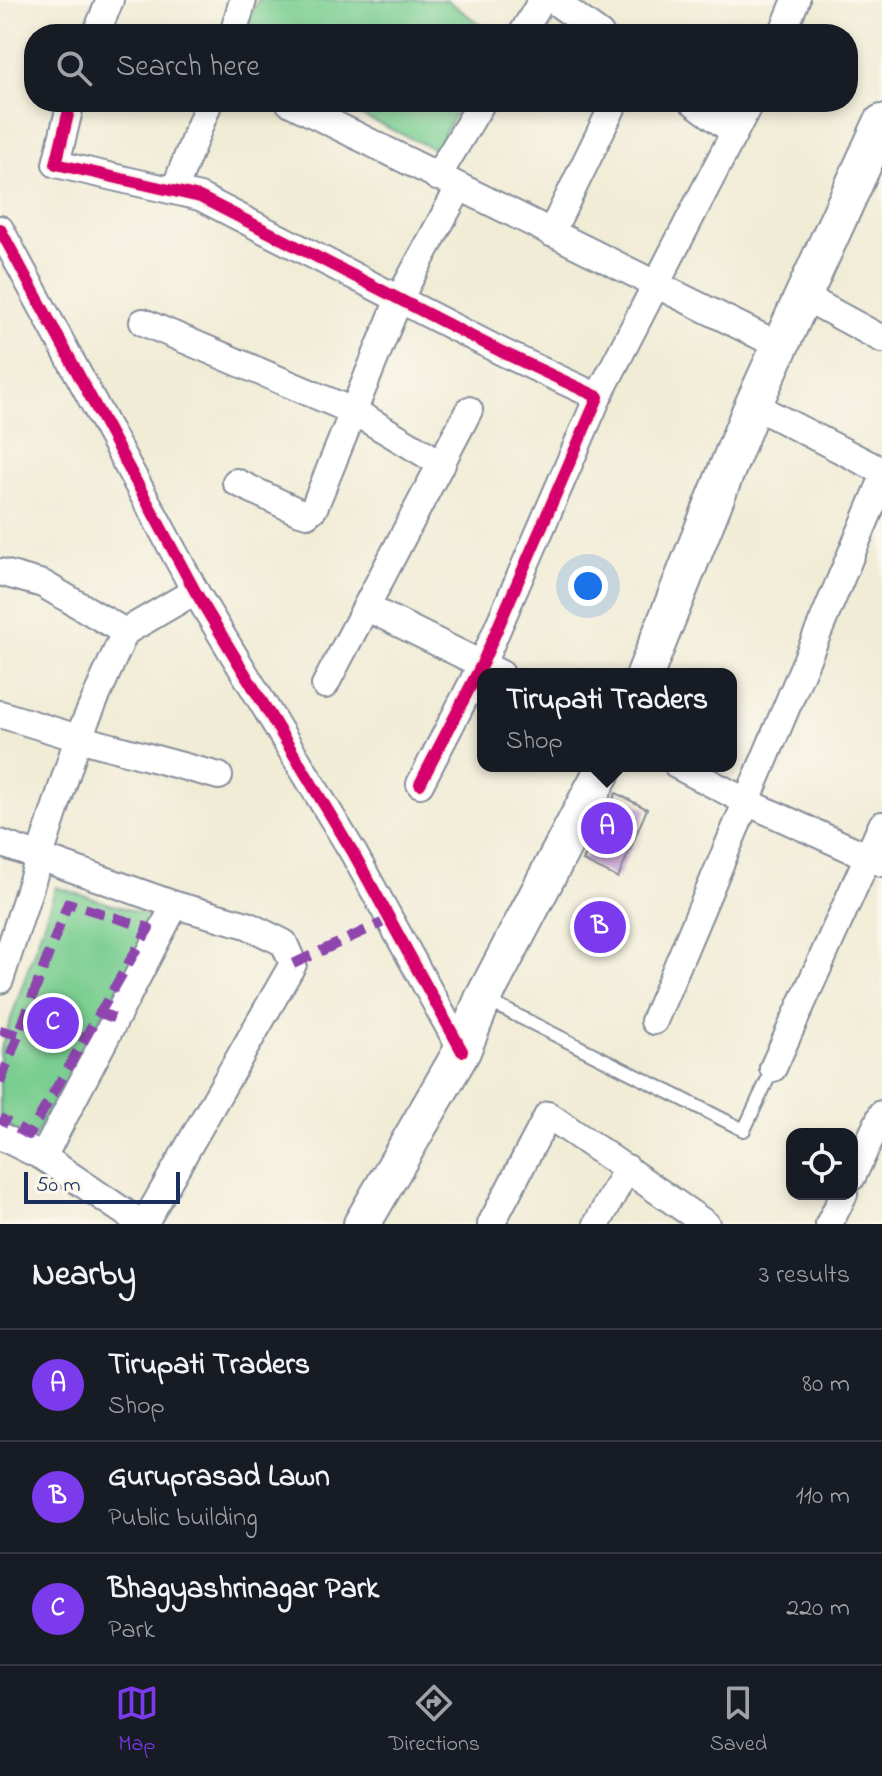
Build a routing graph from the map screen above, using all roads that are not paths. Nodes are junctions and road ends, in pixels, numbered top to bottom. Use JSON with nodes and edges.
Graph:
{"nodes":[{"id":1,"x":110,"y":0,"type":"edge"},
{"id":2,"x":243,"y":0,"type":"edge"},
{"id":3,"x":542,"y":0,"type":"edge"},
{"id":4,"x":553,"y":0,"type":"edge"},
{"id":5,"x":796,"y":0,"type":"edge"},
{"id":6,"x":100,"y":24,"type":"edge"},
{"id":7,"x":236,"y":24,"type":"edge"},
{"id":8,"x":528,"y":24,"type":"edge"},
{"id":9,"x":586,"y":24,"type":"edge"},
{"id":10,"x":786,"y":24,"type":"edge"},
{"id":11,"x":69,"y":112,"type":"edge"},
{"id":12,"x":205,"y":112,"type":"edge"},
{"id":13,"x":309,"y":112,"type":"edge"},
{"id":14,"x":478,"y":112,"type":"edge"},
{"id":15,"x":610,"y":112,"type":"edge"},
{"id":16,"x":707,"y":112,"type":"edge"},
{"id":17,"x":745,"y":112,"type":"edge"},
{"id":18,"x":882,"y":123,"type":"edge"},
{"id":19,"x":734,"y":132,"type":"junction"},
{"id":20,"x":448,"y":183,"type":"junction"},
{"id":21,"x":174,"y":191,"type":"junction"},
{"id":22,"x":0,"y":229,"type":"edge"},
{"id":23,"x":551,"y":233,"type":"junction"},
{"id":24,"x":655,"y":285,"type":"junction"},
{"id":25,"x":803,"y":296,"type":"junction"},
{"id":26,"x":399,"y":299,"type":"junction"},
{"id":27,"x":143,"y":322,"type":"dead end"},
{"id":28,"x":882,"y":339,"type":"edge"},
{"id":29,"x":780,"y":346,"type":"junction"},
{"id":30,"x":598,"y":397,"type":"junction"},
{"id":31,"x":753,"y":405,"type":"junction"},
{"id":32,"x":469,"y":410,"type":"dead end"},
{"id":33,"x":355,"y":412,"type":"junction"},
{"id":34,"x":442,"y":464,"type":"junction"},
{"id":35,"x":882,"y":471,"type":"edge"},
{"id":36,"x":882,"y":481,"type":"edge"},
{"id":37,"x":236,"y":482,"type":"dead end"},
{"id":38,"x":0,"y":572,"type":"edge"},
{"id":39,"x":195,"y":591,"type":"junction"},
{"id":40,"x":366,"y":607,"type":"junction"},
{"id":41,"x":125,"y":632,"type":"junction"},
{"id":42,"x":490,"y":668,"type":"edge"},
{"id":43,"x":492,"y":668,"type":"edge"},
{"id":44,"x":647,"y":668,"type":"edge"},
{"id":45,"x":325,"y":685,"type":"dead end"},
{"id":46,"x":477,"y":693,"type":"edge"},
{"id":47,"x":0,"y":714,"type":"edge"},
{"id":48,"x":78,"y":738,"type":"junction"},
{"id":49,"x":602,"y":772,"type":"edge"},
{"id":50,"x":690,"y":772,"type":"edge"},
{"id":51,"x":219,"y":776,"type":"dead end"},
{"id":52,"x":420,"y":784,"type":"dead end"},
{"id":53,"x":749,"y":803,"type":"junction"},
{"id":54,"x":882,"y":825,"type":"edge"},
{"id":55,"x":0,"y":843,"type":"edge"},
{"id":56,"x":40,"y":859,"type":"junction"},
{"id":57,"x":875,"y":860,"type":"edge"},
{"id":58,"x":175,"y":905,"type":"junction"},
{"id":59,"x":0,"y":980,"type":"edge"},
{"id":60,"x":483,"y":999,"type":"junction"},
{"id":61,"x":654,"y":1021,"type":"dead end"},
{"id":62,"x":462,"y":1051,"type":"junction"},
{"id":63,"x":773,"y":1068,"type":"joint"},
{"id":64,"x":880,"y":1123,"type":"edge"},
{"id":65,"x":0,"y":1136,"type":"edge"},
{"id":66,"x":43,"y":1157,"type":"junction"},
{"id":67,"x":858,"y":1165,"type":"edge"},
{"id":68,"x":627,"y":1168,"type":"junction"},
{"id":69,"x":841,"y":1200,"type":"edge"},
{"id":70,"x":143,"y":1224,"type":"edge"},
{"id":71,"x":362,"y":1224,"type":"edge"},
{"id":72,"x":491,"y":1224,"type":"edge"},
{"id":73,"x":597,"y":1224,"type":"edge"},
{"id":74,"x":705,"y":1224,"type":"edge"},
{"id":75,"x":829,"y":1224,"type":"edge"}],
"edges":[{"from":1,"to":6,"type":"street"},
{"from":2,"to":7,"type":"street"},
{"from":3,"to":8,"type":"street"},
{"from":4,"to":9,"type":"street"},
{"from":5,"to":10,"type":"street"},
{"from":11,"to":21,"type":"street"},
{"from":12,"to":21,"type":"street"},
{"from":13,"to":20,"type":"street"},
{"from":14,"to":20,"type":"street"},
{"from":15,"to":23,"type":"street"},
{"from":16,"to":19,"type":"street"},
{"from":17,"to":19,"type":"street"},
{"from":18,"to":25,"type":"street"},
{"from":19,"to":24,"type":"street"},
{"from":20,"to":23,"type":"street"},
{"from":20,"to":26,"type":"street"},
{"from":21,"to":26,"type":"street"},
{"from":22,"to":39,"type":"street"},
{"from":23,"to":24,"type":"street"},
{"from":24,"to":29,"type":"street"},
{"from":24,"to":30,"type":"street"},
{"from":25,"to":28,"type":"street"},
{"from":25,"to":29,"type":"street"},
{"from":26,"to":30,"type":"street"},
{"from":26,"to":33,"type":"street"},
{"from":27,"to":33,"type":"street"},
{"from":29,"to":31,"type":"street"},
{"from":30,"to":43,"type":"street"},
{"from":31,"to":35,"type":"street"},
{"from":31,"to":44,"type":"street"},
{"from":32,"to":34,"type":"street"},
{"from":33,"to":34,"type":"street"},
{"from":33,"to":37,"type":"street"},
{"from":34,"to":40,"type":"street"},
{"from":36,"to":53,"type":"street"},
{"from":38,"to":41,"type":"street"},
{"from":39,"to":41,"type":"street"},
{"from":39,"to":62,"type":"street"},
{"from":40,"to":42,"type":"street"},
{"from":40,"to":45,"type":"street"},
{"from":41,"to":48,"type":"street"},
{"from":46,"to":52,"type":"street"},
{"from":47,"to":48,"type":"street"},
{"from":48,"to":51,"type":"street"},
{"from":48,"to":56,"type":"street"},
{"from":49,"to":60,"type":"street"},
{"from":50,"to":53,"type":"street"},
{"from":53,"to":57,"type":"street"},
{"from":53,"to":61,"type":"street"},
{"from":54,"to":57,"type":"street"},
{"from":55,"to":56,"type":"street"},
{"from":56,"to":58,"type":"street"},
{"from":56,"to":59,"type":"street"},
{"from":57,"to":63,"type":"street"},
{"from":58,"to":66,"type":"street"},
{"from":58,"to":70,"type":"street"},
{"from":60,"to":62,"type":"street"},
{"from":60,"to":63,"type":"lane"},
{"from":62,"to":71,"type":"street"},
{"from":64,"to":67,"type":"street"},
{"from":65,"to":66,"type":"street"},
{"from":66,"to":70,"type":"street"},
{"from":68,"to":72,"type":"street"},
{"from":68,"to":73,"type":"street"},
{"from":68,"to":74,"type":"street"},
{"from":69,"to":75,"type":"street"}]}
